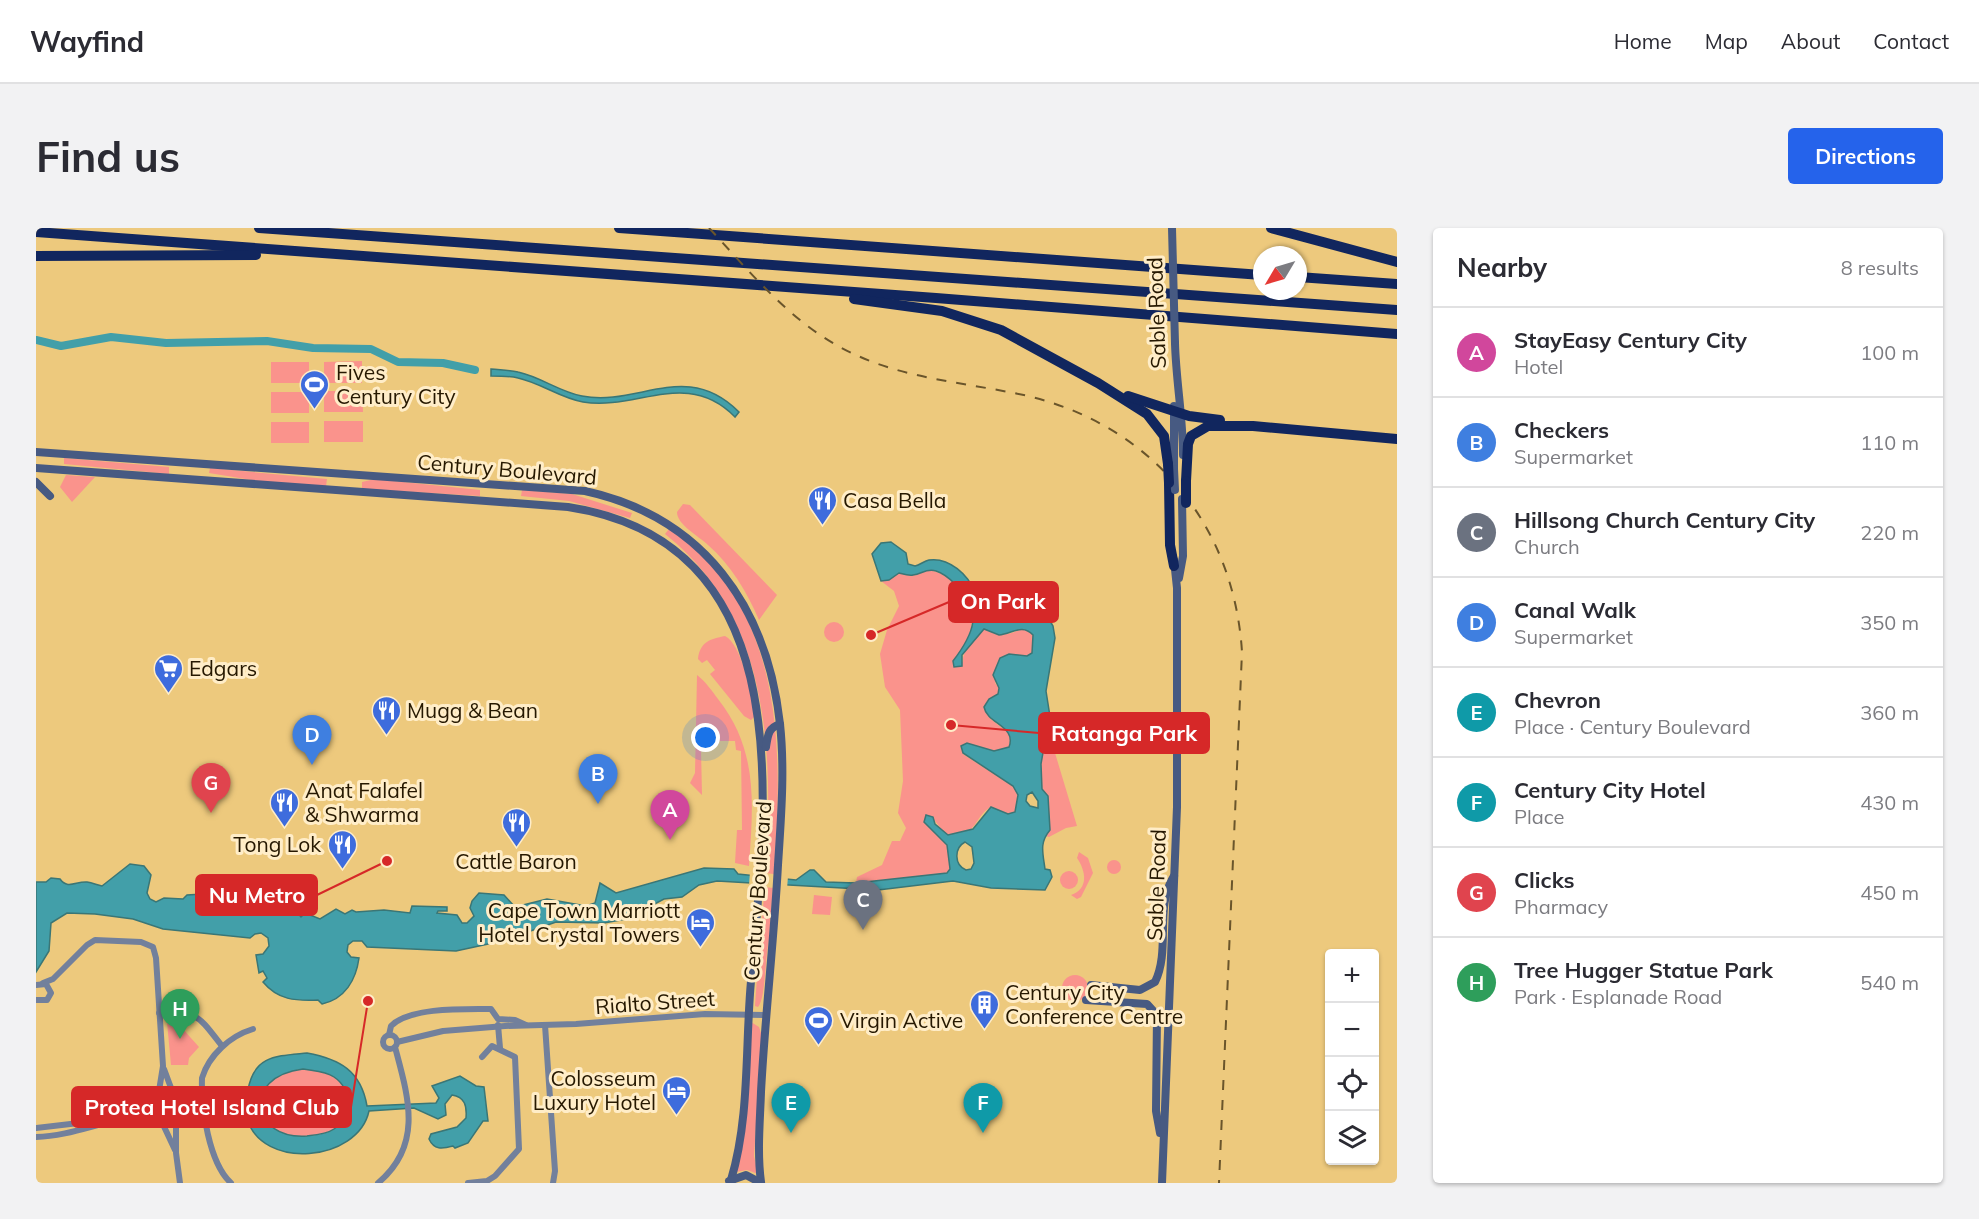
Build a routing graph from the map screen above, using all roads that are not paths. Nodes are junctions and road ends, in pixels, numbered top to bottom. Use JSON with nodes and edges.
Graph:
{"nodes":[{"id":1,"x":259,"y":228,"type":"edge"},
{"id":2,"x":619,"y":228,"type":"edge"},
{"id":3,"x":1172,"y":228,"type":"edge"},
{"id":4,"x":1271,"y":228,"type":"edge"},
{"id":5,"x":36,"y":232,"type":"edge"},
{"id":6,"x":36,"y":256,"type":"edge"},
{"id":7,"x":370,"y":256,"type":"junction"},
{"id":8,"x":1397,"y":262,"type":"edge"},
{"id":9,"x":1253,"y":274,"type":"edge"},
{"id":10,"x":1307,"y":278,"type":"edge"},
{"id":11,"x":1397,"y":284,"type":"edge"},
{"id":12,"x":813,"y":290,"type":"junction"},
{"id":13,"x":1397,"y":310,"type":"edge"},
{"id":14,"x":1397,"y":334,"type":"edge"},
{"id":15,"x":1098,"y":383,"type":"junction"},
{"id":16,"x":1178,"y":413,"type":"junction"},
{"id":17,"x":1253,"y":426,"type":"junction"},
{"id":18,"x":1397,"y":439,"type":"edge"},
{"id":19,"x":36,"y":452,"type":"edge"},
{"id":20,"x":1171,"y":466,"type":"junction"},
{"id":21,"x":36,"y":468,"type":"edge"},
{"id":22,"x":1184,"y":479,"type":"junction"},
{"id":23,"x":36,"y":483,"type":"edge"},
{"id":24,"x":50,"y":496,"type":"dead end"},
{"id":25,"x":1184,"y":504,"type":"joint"},
{"id":26,"x":1174,"y":566,"type":"joint"},
{"id":27,"x":1177,"y":588,"type":"junction"},
{"id":28,"x":780,"y":724,"type":"junction"},
{"id":29,"x":764,"y":777,"type":"junction"},
{"id":30,"x":1175,"y":876,"type":"junction"},
{"id":31,"x":53,"y":979,"type":"junction"},
{"id":32,"x":44,"y":983,"type":"junction"},
{"id":33,"x":36,"y":985,"type":"edge"},
{"id":34,"x":1091,"y":985,"type":"dead end"},
{"id":35,"x":51,"y":990,"type":"junction"},
{"id":36,"x":1086,"y":1000,"type":"dead end"},
{"id":37,"x":37,"y":1001,"type":"edge"},
{"id":38,"x":748,"y":1014,"type":"junction"},
{"id":39,"x":159,"y":1015,"type":"junction"},
{"id":40,"x":767,"y":1015,"type":"junction"},
{"id":41,"x":498,"y":1019,"type":"junction"},
{"id":42,"x":545,"y":1025,"type":"junction"},
{"id":43,"x":530,"y":1026,"type":"junction"},
{"id":44,"x":499,"y":1028,"type":"junction"},
{"id":45,"x":253,"y":1029,"type":"dead end"},
{"id":46,"x":389,"y":1035,"type":"junction"},
{"id":47,"x":396,"y":1044,"type":"junction"},
{"id":48,"x":222,"y":1046,"type":"junction"},
{"id":49,"x":500,"y":1048,"type":"junction"},
{"id":50,"x":482,"y":1057,"type":"dead end"},
{"id":51,"x":163,"y":1066,"type":"junction"},
{"id":52,"x":174,"y":1096,"type":"junction"},
{"id":53,"x":157,"y":1098,"type":"junction"},
{"id":54,"x":177,"y":1114,"type":"junction"},
{"id":55,"x":159,"y":1117,"type":"junction"},
{"id":56,"x":36,"y":1128,"type":"edge"},
{"id":57,"x":36,"y":1137,"type":"edge"},
{"id":58,"x":1163,"y":1148,"type":"junction"},
{"id":59,"x":176,"y":1153,"type":"junction"},
{"id":60,"x":555,"y":1171,"type":"junction"},
{"id":61,"x":728,"y":1182,"type":"edge"},
{"id":62,"x":180,"y":1183,"type":"edge"},
{"id":63,"x":231,"y":1183,"type":"edge"},
{"id":64,"x":378,"y":1183,"type":"edge"},
{"id":65,"x":468,"y":1183,"type":"edge"},
{"id":66,"x":553,"y":1183,"type":"edge"},
{"id":67,"x":559,"y":1183,"type":"edge"},
{"id":68,"x":761,"y":1183,"type":"edge"},
{"id":69,"x":1162,"y":1183,"type":"edge"}],
"edges":[{"from":1,"to":13,"type":"highway"},
{"from":2,"to":9,"type":"highway"},
{"from":3,"to":16,"type":"main road","name":"Sable Road","bridge":true},
{"from":4,"to":8,"type":"highway"},
{"from":5,"to":7,"type":"highway"},
{"from":6,"to":7,"type":"highway"},
{"from":7,"to":12,"type":"highway"},
{"from":10,"to":11,"type":"highway"},
{"from":12,"to":14,"type":"highway"},
{"from":12,"to":15,"type":"highway"},
{"from":15,"to":16,"type":"highway"},
{"from":15,"to":20,"type":"highway"},
{"from":16,"to":17,"type":"highway"},
{"from":16,"to":20,"type":"main road","name":"Sable Road"},
{"from":16,"to":22,"type":"main road","name":"Sable Road"},
{"from":17,"to":18,"type":"highway"},
{"from":17,"to":22,"type":"highway"},
{"from":19,"to":28,"type":"main road","name":"Century Boulevard"},
{"from":20,"to":26,"type":"highway","bridge":true},
{"from":21,"to":29,"type":"main road","name":"Century Boulevard"},
{"from":22,"to":25,"type":"highway","bridge":true},
{"from":23,"to":24,"type":"main road"},
{"from":25,"to":27,"type":"main road","name":"Sable Road"},
{"from":26,"to":27,"type":"main road","name":"Sable Road"},
{"from":27,"to":30,"type":"main road","name":"Sable Road"},
{"from":28,"to":29,"type":"main road"},
{"from":28,"to":40,"type":"main road","name":"Century Boulevard"},
{"from":29,"to":38,"type":"main road","name":"Century Boulevard"},
{"from":30,"to":34,"type":"main road"},
{"from":30,"to":58,"type":"main road","name":"Sable Road"},
{"from":31,"to":32,"type":"street"},
{"from":31,"to":35,"type":"street"},
{"from":31,"to":39,"type":"street"},
{"from":32,"to":33,"type":"street"},
{"from":32,"to":35,"type":"street"},
{"from":35,"to":37,"type":"street"},
{"from":36,"to":58,"type":"main road"},
{"from":38,"to":40,"type":"street","name":"Rialto Street"},
{"from":38,"to":42,"type":"street","name":"Rialto Street"},
{"from":38,"to":61,"type":"main road","name":"Century Boulevard"},
{"from":39,"to":48,"type":"street"},
{"from":39,"to":51,"type":"street"},
{"from":40,"to":68,"type":"main road","name":"Century Boulevard"},
{"from":41,"to":43,"type":"street"},
{"from":41,"to":44,"type":"street"},
{"from":41,"to":46,"type":"street"},
{"from":42,"to":43,"type":"street","name":"Rialto Street"},
{"from":42,"to":60,"type":"street"},
{"from":43,"to":44,"type":"street","name":"Rialto Street"},
{"from":44,"to":47,"type":"street","name":"Rialto Street"},
{"from":44,"to":49,"type":"street"},
{"from":45,"to":48,"type":"street"},
{"from":46,"to":47,"type":"street"},
{"from":46,"to":47,"type":"street"},
{"from":47,"to":64,"type":"street"},
{"from":48,"to":63,"type":"street"},
{"from":49,"to":50,"type":"street"},
{"from":49,"to":65,"type":"street"},
{"from":51,"to":52,"type":"street"},
{"from":51,"to":53,"type":"street"},
{"from":52,"to":53,"type":"street"},
{"from":52,"to":54,"type":"street"},
{"from":53,"to":55,"type":"street"},
{"from":53,"to":56,"type":"street"},
{"from":54,"to":55,"type":"street"},
{"from":54,"to":59,"type":"street"},
{"from":55,"to":57,"type":"street"},
{"from":55,"to":59,"type":"street"},
{"from":58,"to":69,"type":"main road","name":"Sable Road"},
{"from":59,"to":62,"type":"street"},
{"from":60,"to":66,"type":"street"},
{"from":60,"to":67,"type":"street"},
{"from":61,"to":68,"type":"main road","name":"Century Boulevard"}]}
